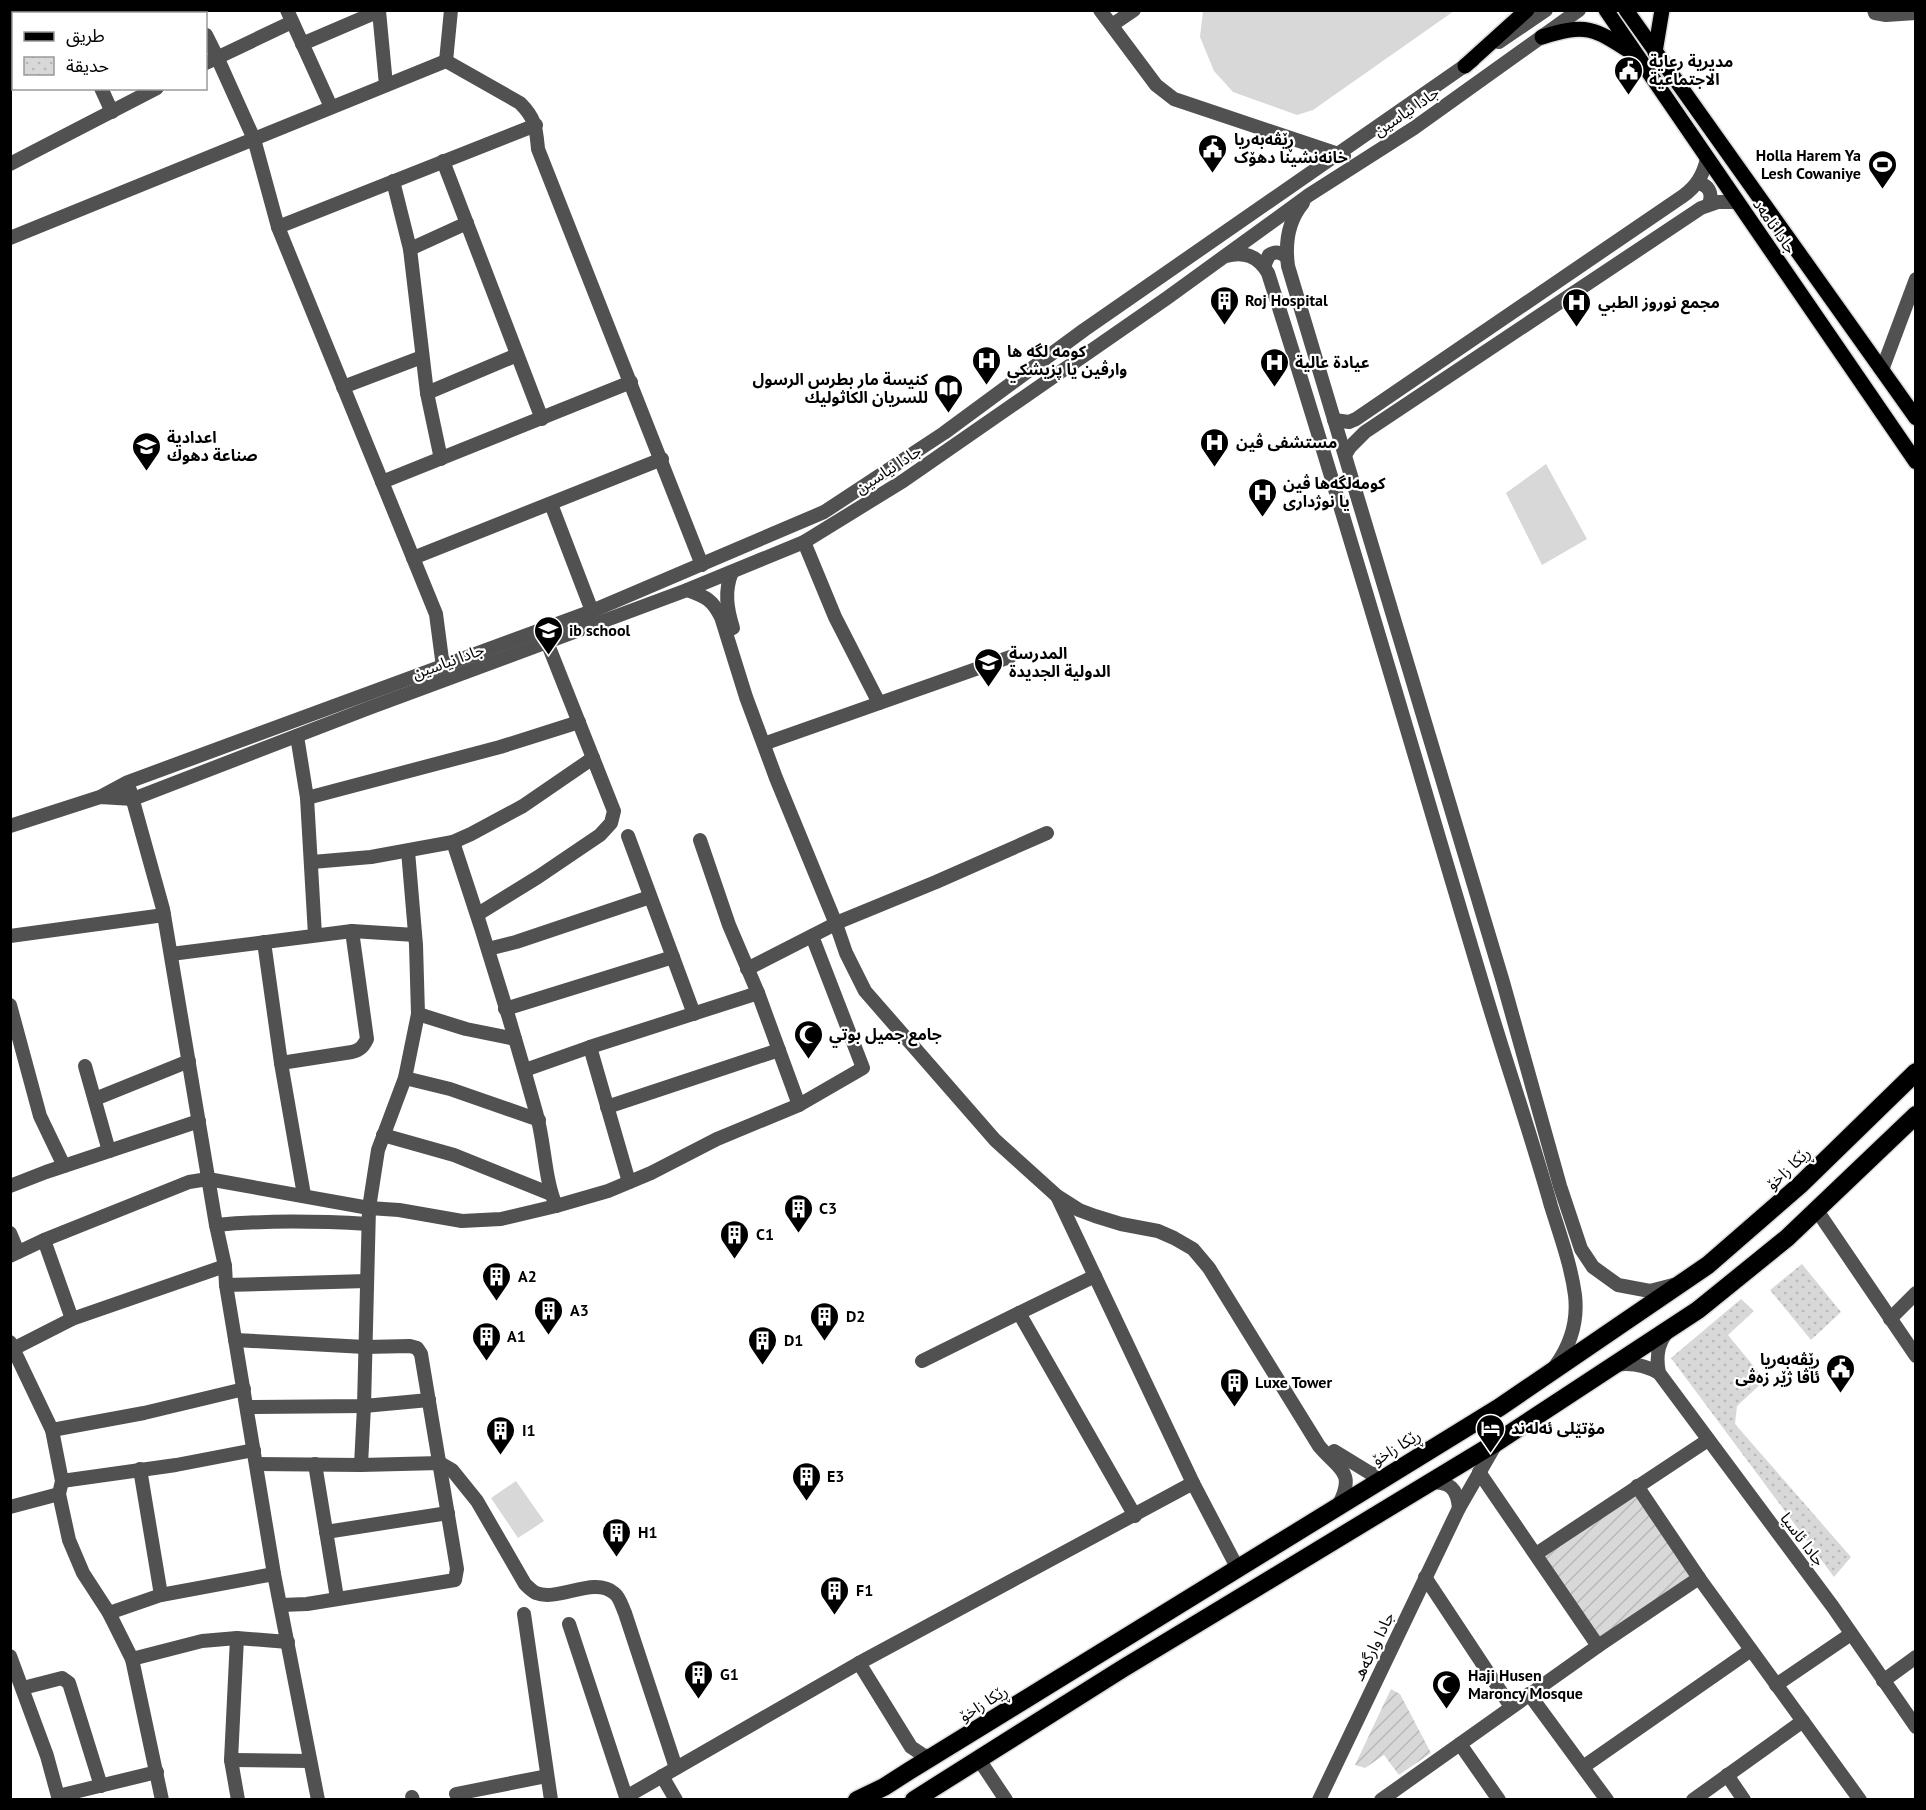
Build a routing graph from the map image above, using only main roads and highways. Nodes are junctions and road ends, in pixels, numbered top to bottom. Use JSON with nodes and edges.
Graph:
{"nodes":[{"id":1,"x":1527,"y":10,"type":"edge"},
{"id":2,"x":1606,"y":10,"type":"edge"},
{"id":3,"x":1626,"y":10,"type":"edge"},
{"id":4,"x":1662,"y":10,"type":"edge"},
{"id":5,"x":1542,"y":37,"type":"road end"},
{"id":6,"x":1655,"y":52,"type":"junction"},
{"id":7,"x":1637,"y":56,"type":"junction"},
{"id":8,"x":1465,"y":66,"type":"road end"},
{"id":9,"x":1916,"y":418,"type":"edge"},
{"id":10,"x":1916,"y":462,"type":"edge"},
{"id":11,"x":1916,"y":1072,"type":"edge"},
{"id":12,"x":1916,"y":1115,"type":"edge"},
{"id":13,"x":1173,"y":1609,"type":"junction"},
{"id":14,"x":1136,"y":1630,"type":"junction"},
{"id":15,"x":1186,"y":1630,"type":"junction"},
{"id":16,"x":1151,"y":1652,"type":"junction"},
{"id":17,"x":857,"y":1800,"type":"edge"},
{"id":18,"x":914,"y":1800,"type":"edge"}],
"edges":[{"from":1,"to":8,"type":"main road"},
{"from":2,"to":7,"type":"main road","name":"جادا ئامەد"},
{"from":3,"to":6,"type":"main road","name":"جادا ئامەد"},
{"from":4,"to":6,"type":"main road"},
{"from":5,"to":7,"type":"main road"},
{"from":6,"to":9,"type":"main road","name":"جادا ئامەد"},
{"from":7,"to":10,"type":"main road","name":"جادا ئامەد"},
{"from":11,"to":13,"type":"highway","name":"ڕێکا زاخۆ"},
{"from":12,"to":15,"type":"highway"},
{"from":13,"to":14,"type":"highway","name":"ڕێکا زاخۆ"},
{"from":13,"to":15,"type":"highway"},
{"from":14,"to":16,"type":"highway"},
{"from":14,"to":17,"type":"highway","name":"ڕێکا زاخۆ"},
{"from":15,"to":16,"type":"highway"},
{"from":16,"to":18,"type":"highway"}]}
